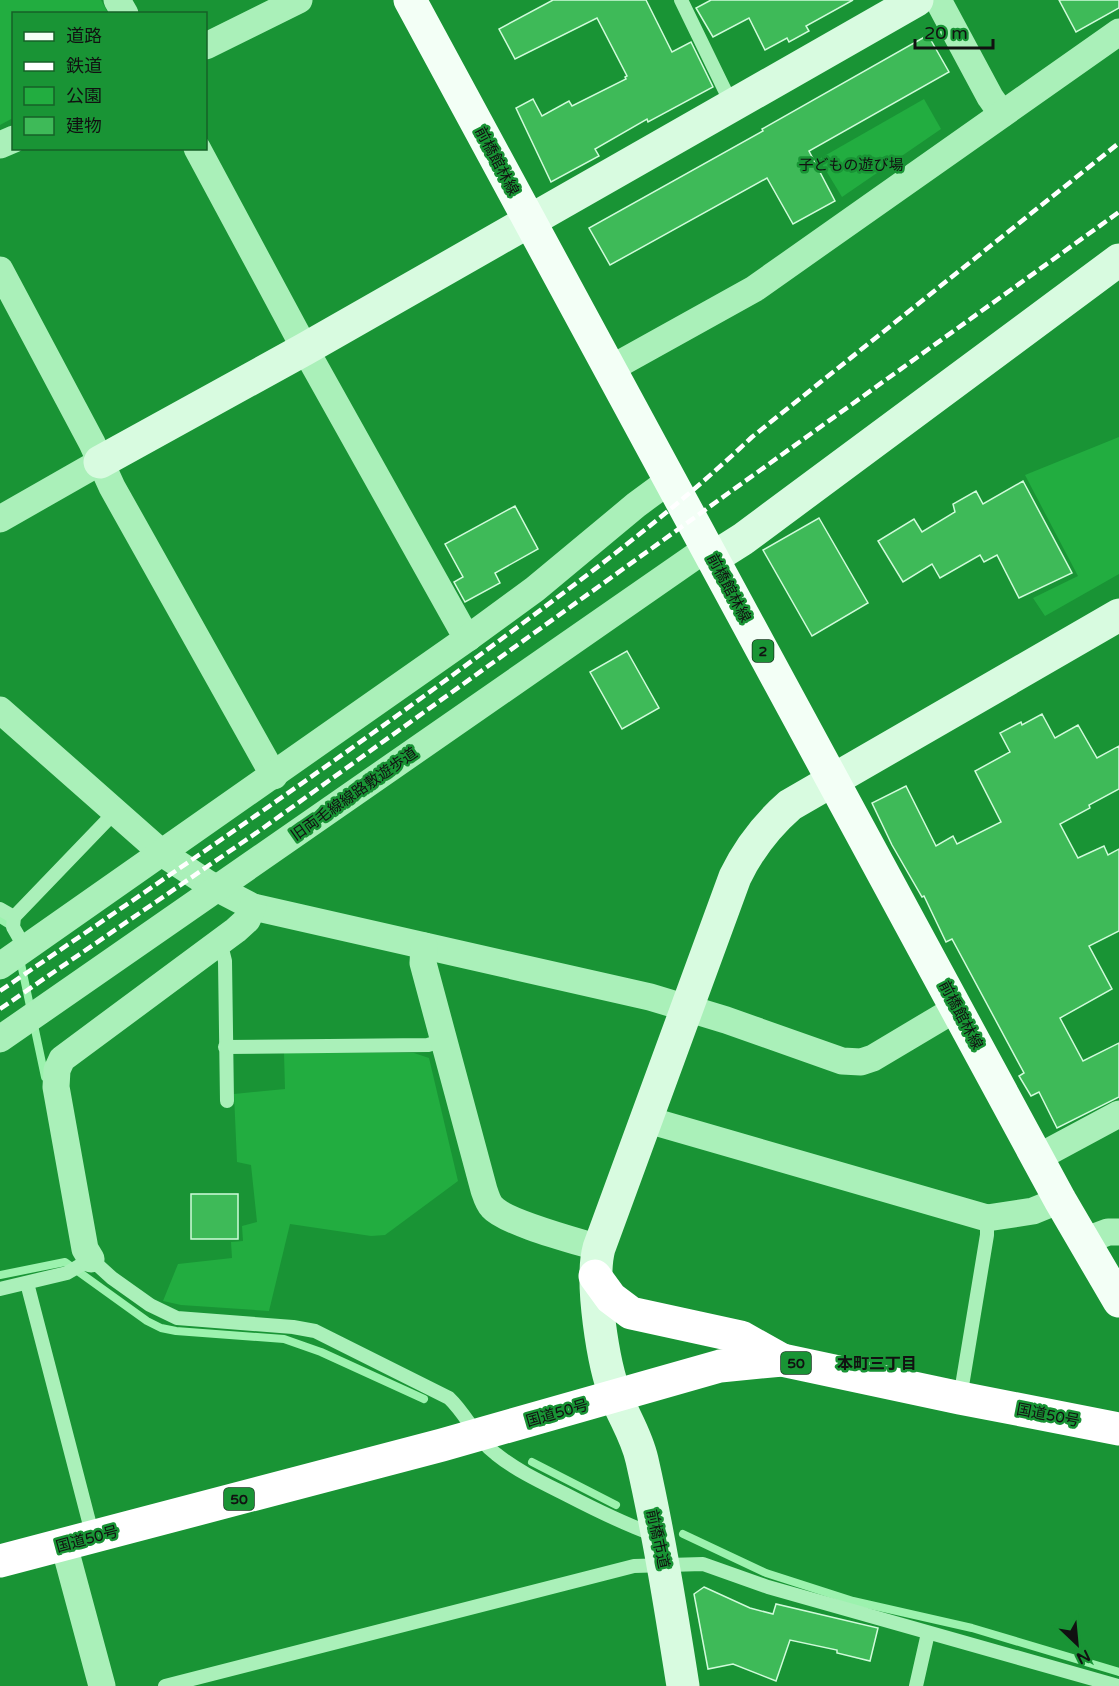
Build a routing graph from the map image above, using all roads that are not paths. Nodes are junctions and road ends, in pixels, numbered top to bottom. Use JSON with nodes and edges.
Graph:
{"nodes":[{"id":1,"x":299,"y":0,"type":"edge"},
{"id":2,"x":410,"y":0,"type":"edge"},
{"id":3,"x":917,"y":0,"type":"edge"},
{"id":4,"x":938,"y":0,"type":"edge"},
{"id":5,"x":685,"y":1,"type":"edge"},
{"id":6,"x":1119,"y":32,"type":"edge"},
{"id":7,"x":207,"y":46,"type":"edge"},
{"id":8,"x":732,"y":105,"type":"junction"},
{"id":9,"x":1002,"y":114,"type":"junction"},
{"id":10,"x":198,"y":150,"type":"edge"},
{"id":11,"x":530,"y":221,"type":"junction"},
{"id":12,"x":1119,"y":260,"type":"edge"},
{"id":13,"x":0,"y":270,"type":"edge"},
{"id":14,"x":305,"y":349,"type":"junction"},
{"id":15,"x":610,"y":369,"type":"junction"},
{"id":16,"x":100,"y":462,"type":"junction"},
{"id":17,"x":670,"y":480,"type":"junction"},
{"id":18,"x":0,"y":519,"type":"edge"},
{"id":19,"x":710,"y":553,"type":"junction"},
{"id":20,"x":1117,"y":621,"type":"edge"},
{"id":21,"x":468,"y":638,"type":"junction"},
{"id":22,"x":0,"y":710,"type":"edge"},
{"id":23,"x":274,"y":776,"type":"junction"},
{"id":24,"x":833,"y":781,"type":"junction"},
{"id":25,"x":115,"y":812,"type":"junction"},
{"id":26,"x":162,"y":853,"type":"junction"},
{"id":27,"x":217,"y":889,"type":"junction"},
{"id":28,"x":253,"y":907,"type":"junction"},
{"id":29,"x":0,"y":909,"type":"edge"},
{"id":30,"x":14,"y":917,"type":"junction"},
{"id":31,"x":218,"y":944,"type":"junction"},
{"id":32,"x":424,"y":946,"type":"junction"},
{"id":33,"x":25,"y":948,"type":"junction"},
{"id":34,"x":0,"y":966,"type":"edge"},
{"id":35,"x":687,"y":1008,"type":"junction"},
{"id":36,"x":957,"y":1008,"type":"junction"},
{"id":37,"x":0,"y":1039,"type":"edge"},
{"id":38,"x":444,"y":1040,"type":"junction"},
{"id":39,"x":225,"y":1047,"type":"junction"},
{"id":40,"x":227,"y":1101,"type":"dead end"},
{"id":41,"x":1119,"y":1114,"type":"edge"},
{"id":42,"x":648,"y":1120,"type":"junction"},
{"id":43,"x":1037,"y":1158,"type":"junction"},
{"id":44,"x":1060,"y":1200,"type":"junction"},
{"id":45,"x":987,"y":1218,"type":"junction"},
{"id":46,"x":1119,"y":1232,"type":"edge"},
{"id":47,"x":1084,"y":1241,"type":"junction"},
{"id":48,"x":91,"y":1259,"type":"junction"},
{"id":49,"x":597,"y":1262,"type":"junction"},
{"id":50,"x":27,"y":1283,"type":"junction"},
{"id":51,"x":0,"y":1289,"type":"edge"},
{"id":52,"x":1119,"y":1301,"type":"edge"},
{"id":53,"x":782,"y":1360,"type":"junction"},
{"id":54,"x":616,"y":1396,"type":"junction"},
{"id":55,"x":960,"y":1398,"type":"junction"},
{"id":56,"x":1119,"y":1429,"type":"edge"},
{"id":57,"x":477,"y":1435,"type":"junction"},
{"id":58,"x":78,"y":1541,"type":"junction"},
{"id":59,"x":661,"y":1551,"type":"junction"},
{"id":60,"x":0,"y":1562,"type":"edge"},
{"id":61,"x":927,"y":1633,"type":"junction"},
{"id":62,"x":102,"y":1686,"type":"edge"},
{"id":63,"x":165,"y":1686,"type":"edge"},
{"id":64,"x":683,"y":1686,"type":"edge"},
{"id":65,"x":916,"y":1686,"type":"edge"},
{"id":66,"x":1118,"y":1686,"type":"edge"}],
"edges":[{"from":1,"to":7,"type":"street"},
{"from":2,"to":11,"type":"main road","name":"前橋館林線","number":"2"},
{"from":3,"to":8,"type":"street"},
{"from":4,"to":9,"type":"street"},
{"from":5,"to":8,"type":"lane"},
{"from":6,"to":9,"type":"street"},
{"from":8,"to":11,"type":"street"},
{"from":9,"to":15,"type":"street"},
{"from":10,"to":14,"type":"street"},
{"from":11,"to":14,"type":"street"},
{"from":11,"to":15,"type":"main road","name":"前橋館林線","number":"2"},
{"from":12,"to":19,"type":"street"},
{"from":13,"to":16,"type":"street"},
{"from":14,"to":16,"type":"street"},
{"from":14,"to":21,"type":"street"},
{"from":15,"to":17,"type":"main road","name":"前橋館林線","number":"2"},
{"from":16,"to":18,"type":"street"},
{"from":16,"to":23,"type":"street"},
{"from":17,"to":19,"type":"main road","name":"前橋館林線","number":"2"},
{"from":17,"to":21,"type":"street"},
{"from":19,"to":24,"type":"main road","name":"前橋館林線","number":"2"},
{"from":19,"to":27,"type":"street","name":"旧両毛線線路敷遊歩道"},
{"from":20,"to":24,"type":"street"},
{"from":21,"to":23,"type":"street"},
{"from":22,"to":25,"type":"street"},
{"from":23,"to":26,"type":"street"},
{"from":24,"to":35,"type":"street"},
{"from":24,"to":36,"type":"main road","name":"前橋館林線","number":"2"},
{"from":25,"to":26,"type":"street"},
{"from":25,"to":30,"type":"lane"},
{"from":26,"to":27,"type":"street"},
{"from":26,"to":33,"type":"street"},
{"from":27,"to":28,"type":"street"},
{"from":27,"to":37,"type":"street","name":"旧両毛線線路敷遊歩道"},
{"from":28,"to":31,"type":"street"},
{"from":28,"to":32,"type":"street"},
{"from":29,"to":30,"type":"lane"},
{"from":30,"to":33,"type":"lane"},
{"from":31,"to":39,"type":"lane"},
{"from":31,"to":48,"type":"street"},
{"from":32,"to":35,"type":"street"},
{"from":32,"to":38,"type":"street"},
{"from":33,"to":34,"type":"street"},
{"from":35,"to":36,"type":"street"},
{"from":35,"to":42,"type":"street"},
{"from":36,"to":43,"type":"main road","name":"前橋館林線","number":"2"},
{"from":38,"to":39,"type":"lane"},
{"from":38,"to":49,"type":"street"},
{"from":39,"to":40,"type":"lane"},
{"from":41,"to":43,"type":"street"},
{"from":42,"to":45,"type":"street"},
{"from":42,"to":49,"type":"street"},
{"from":43,"to":44,"type":"main road","name":"前橋館林線","number":"2"},
{"from":44,"to":45,"type":"street"},
{"from":44,"to":47,"type":"main road","name":"前橋館林線","number":"2"},
{"from":45,"to":55,"type":"lane"},
{"from":46,"to":47,"type":"street"},
{"from":47,"to":52,"type":"main road","name":"前橋館林線","number":"2"},
{"from":48,"to":50,"type":"lane"},
{"from":48,"to":57,"type":"lane"},
{"from":49,"to":53,"type":"highway"},
{"from":49,"to":54,"type":"street","name":"前橋市道"},
{"from":50,"to":51,"type":"lane"},
{"from":50,"to":58,"type":"lane"},
{"from":53,"to":54,"type":"highway","name":"国道50号","number":"50"},
{"from":53,"to":55,"type":"highway","name":"国道50号","number":"50"},
{"from":54,"to":57,"type":"highway","name":"国道50号","number":"50"},
{"from":54,"to":59,"type":"street","name":"前橋市道"},
{"from":55,"to":56,"type":"highway","name":"国道50号","number":"50"},
{"from":57,"to":58,"type":"highway","name":"国道50号","number":"50"},
{"from":57,"to":59,"type":"lane"},
{"from":58,"to":60,"type":"highway","name":"国道50号","number":"50"},
{"from":58,"to":62,"type":"street"},
{"from":59,"to":61,"type":"lane"},
{"from":59,"to":63,"type":"lane"},
{"from":59,"to":64,"type":"street","name":"前橋市道"},
{"from":61,"to":65,"type":"lane"},
{"from":61,"to":66,"type":"lane"}]}
